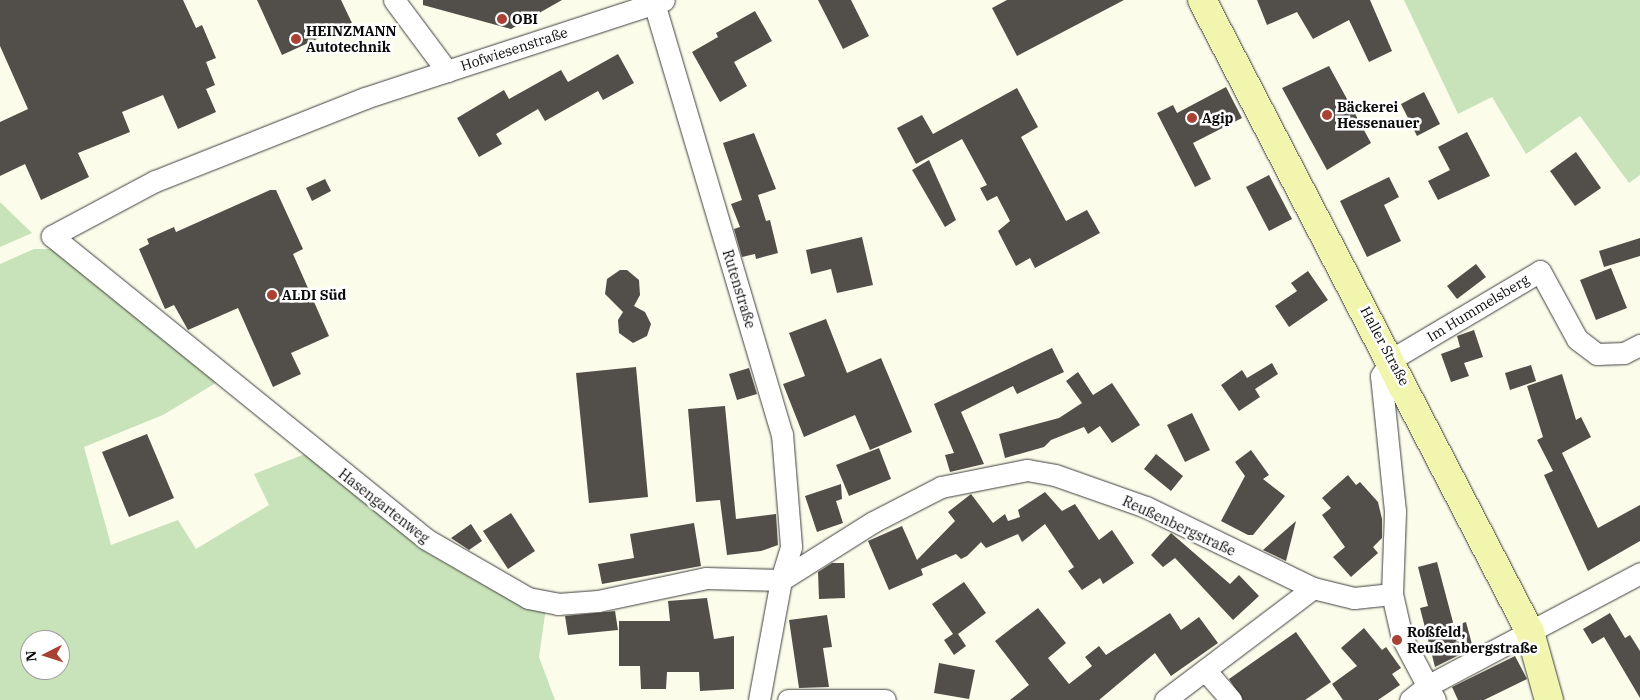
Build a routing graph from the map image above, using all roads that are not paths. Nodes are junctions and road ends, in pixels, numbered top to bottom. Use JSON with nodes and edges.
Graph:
{"nodes":[{"id":1,"x":394,"y":0,"type":"edge"},
{"id":2,"x":1202,"y":0,"type":"edge"},
{"id":3,"x":659,"y":2,"type":"edge"},
{"id":4,"x":447,"y":70,"type":"junction"},
{"id":5,"x":1640,"y":344,"type":"edge"},
{"id":6,"x":1392,"y":359,"type":"junction"},
{"id":7,"x":1640,"y":574,"type":"edge"},
{"id":8,"x":781,"y":580,"type":"junction"},
{"id":9,"x":1313,"y":588,"type":"junction"},
{"id":10,"x":1392,"y":594,"type":"junction"},
{"id":11,"x":1530,"y":632,"type":"junction"},
{"id":12,"x":1205,"y":670,"type":"junction"},
{"id":13,"x":1431,"y":693,"type":"edge"},
{"id":14,"x":759,"y":700,"type":"edge"},
{"id":15,"x":788,"y":700,"type":"edge"},
{"id":16,"x":885,"y":700,"type":"edge"},
{"id":17,"x":1165,"y":700,"type":"edge"},
{"id":18,"x":1231,"y":700,"type":"edge"},
{"id":19,"x":1410,"y":700,"type":"edge"},
{"id":20,"x":1549,"y":700,"type":"edge"}],
"edges":[{"from":1,"to":4,"type":"street","name":"Hofwiesenstraße"},
{"from":2,"to":6,"type":"main road","name":"Haller Straße"},
{"from":3,"to":4,"type":"street","name":"Hofwiesenstraße"},
{"from":3,"to":8,"type":"street","name":"Rutenstraße"},
{"from":4,"to":8,"type":"street","name":"Hasengartenweg"},
{"from":5,"to":6,"type":"street","name":"Im Hummelsberg"},
{"from":6,"to":10,"type":"street"},
{"from":6,"to":11,"type":"main road","name":"Haller Straße"},
{"from":7,"to":11,"type":"street"},
{"from":8,"to":9,"type":"street","name":"Reußenbergstraße"},
{"from":8,"to":14,"type":"street"},
{"from":9,"to":10,"type":"street","name":"Reußenbergstraße"},
{"from":9,"to":12,"type":"street"},
{"from":10,"to":13,"type":"street"},
{"from":11,"to":13,"type":"street"},
{"from":11,"to":20,"type":"main road","name":"Haller Straße"},
{"from":12,"to":17,"type":"street"},
{"from":12,"to":18,"type":"street"},
{"from":13,"to":19,"type":"street"},
{"from":15,"to":16,"type":"street"}]}
